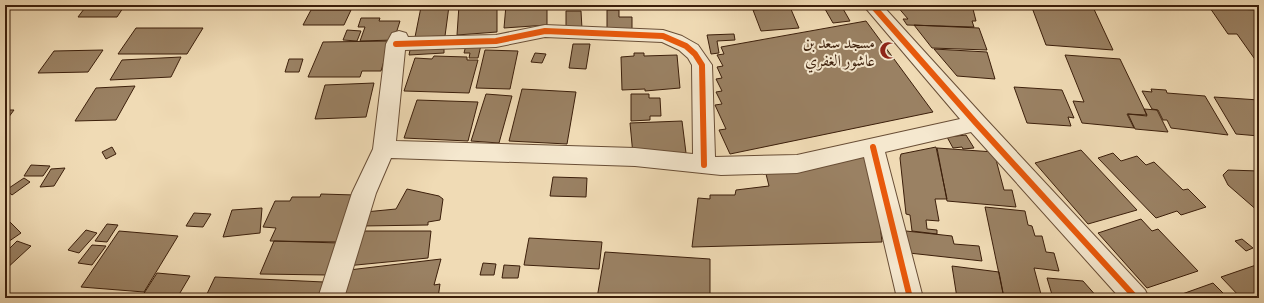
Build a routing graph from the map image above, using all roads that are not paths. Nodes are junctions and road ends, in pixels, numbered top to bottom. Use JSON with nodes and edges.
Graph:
{"nodes":[{"id":1,"x":872,"y":5,"type":"edge"},
{"id":2,"x":976,"y":123,"type":"junction"},
{"id":3,"x":873,"y":147,"type":"junction"},
{"id":4,"x":384,"y":149,"type":"junction"},
{"id":5,"x":704,"y":165,"type":"junction"},
{"id":6,"x":331,"y":298,"type":"edge"},
{"id":7,"x":910,"y":298,"type":"edge"},
{"id":8,"x":1136,"y":298,"type":"edge"}],
"edges":[{"from":1,"to":2,"type":"street"},
{"from":2,"to":3,"type":"street"},
{"from":2,"to":8,"type":"street"},
{"from":3,"to":5,"type":"street"},
{"from":3,"to":7,"type":"street"},
{"from":4,"to":5,"type":"street"},
{"from":4,"to":5,"type":"street"},
{"from":4,"to":6,"type":"street"}]}
